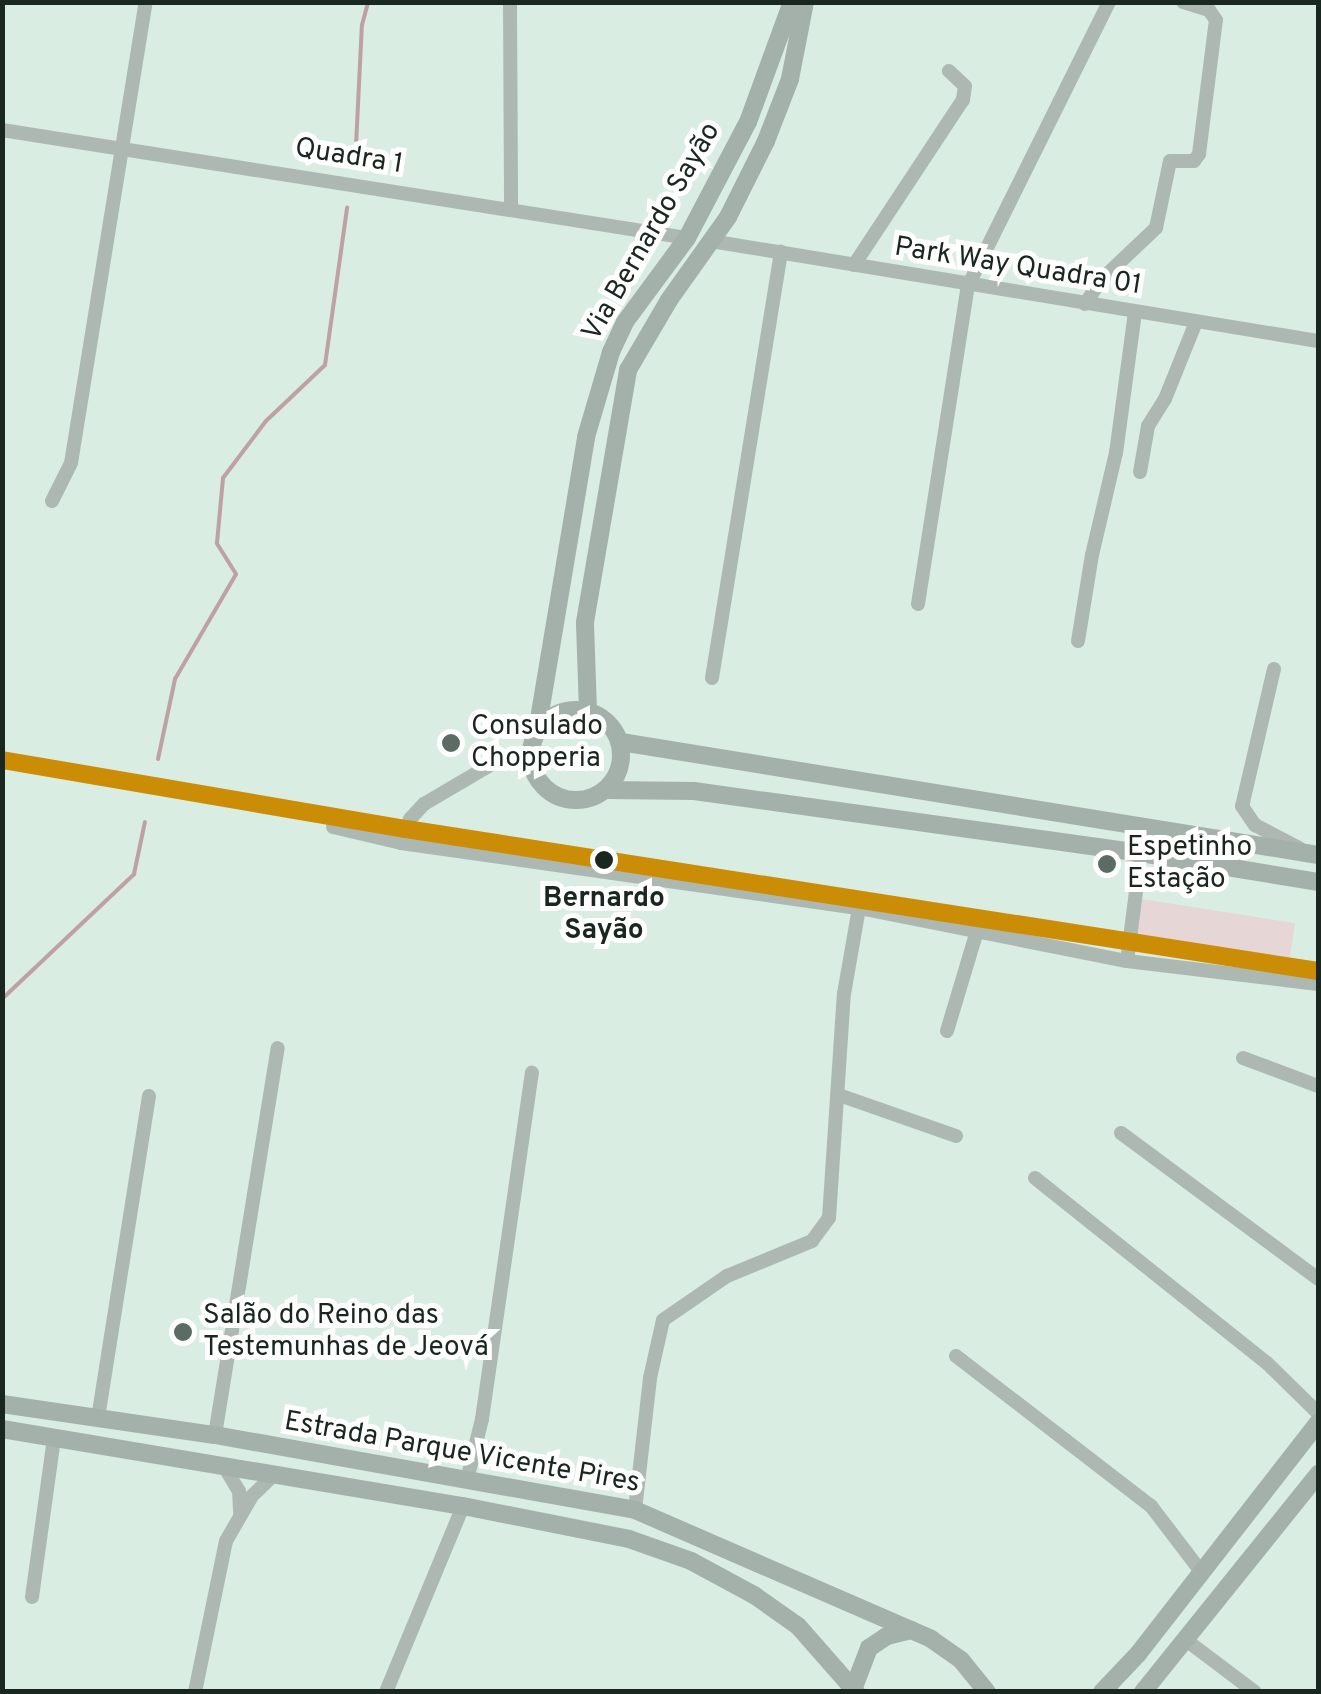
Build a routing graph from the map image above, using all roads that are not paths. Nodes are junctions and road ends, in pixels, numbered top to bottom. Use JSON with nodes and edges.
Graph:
{"nodes":[{"id":1,"x":146,"y":2,"type":"edge"},
{"id":2,"x":510,"y":2,"type":"edge"},
{"id":3,"x":792,"y":2,"type":"edge"},
{"id":4,"x":806,"y":2,"type":"edge"},
{"id":5,"x":1108,"y":2,"type":"edge"},
{"id":6,"x":1184,"y":2,"type":"edge"},
{"id":7,"x":949,"y":71,"type":"dead end"},
{"id":8,"x":2,"y":130,"type":"edge"},
{"id":9,"x":121,"y":146,"type":"junction"},
{"id":10,"x":511,"y":209,"type":"junction"},
{"id":11,"x":687,"y":238,"type":"junction"},
{"id":12,"x":711,"y":240,"type":"junction"},
{"id":13,"x":781,"y":252,"type":"junction"},
{"id":14,"x":854,"y":265,"type":"junction"},
{"id":15,"x":968,"y":286,"type":"junction"},
{"id":16,"x":1085,"y":304,"type":"junction"},
{"id":17,"x":1135,"y":312,"type":"junction"},
{"id":18,"x":1196,"y":322,"type":"junction"},
{"id":19,"x":1318,"y":340,"type":"edge"},
{"id":20,"x":1140,"y":472,"type":"dead end"},
{"id":21,"x":52,"y":501,"type":"dead end"},
{"id":22,"x":918,"y":604,"type":"dead end"},
{"id":23,"x":1078,"y":642,"type":"dead end"},
{"id":24,"x":1274,"y":668,"type":"dead end"},
{"id":25,"x":712,"y":678,"type":"dead end"},
{"id":26,"x":588,"y":710,"type":"junction"},
{"id":27,"x":537,"y":731,"type":"junction"},
{"id":28,"x":621,"y":742,"type":"junction"},
{"id":29,"x":530,"y":751,"type":"junction"},
{"id":30,"x":606,"y":790,"type":"junction"},
{"id":31,"x":334,"y":827,"type":"dead end"},
{"id":32,"x":401,"y":843,"type":"junction"},
{"id":33,"x":1141,"y":853,"type":"junction"},
{"id":34,"x":1314,"y":854,"type":"edge"},
{"id":35,"x":1318,"y":882,"type":"edge"},
{"id":36,"x":859,"y":908,"type":"junction"},
{"id":37,"x":976,"y":931,"type":"junction"},
{"id":38,"x":1128,"y":961,"type":"junction"},
{"id":39,"x":1316,"y":984,"type":"dead end"},
{"id":40,"x":947,"y":1032,"type":"dead end"},
{"id":41,"x":278,"y":1048,"type":"dead end"},
{"id":42,"x":1243,"y":1058,"type":"dead end"},
{"id":43,"x":532,"y":1074,"type":"dead end"},
{"id":44,"x":1318,"y":1086,"type":"edge"},
{"id":45,"x":839,"y":1095,"type":"junction"},
{"id":46,"x":150,"y":1096,"type":"dead end"},
{"id":47,"x":1121,"y":1133,"type":"dead end"},
{"id":48,"x":956,"y":1136,"type":"dead end"},
{"id":49,"x":1035,"y":1178,"type":"dead end"},
{"id":50,"x":1318,"y":1279,"type":"edge"},
{"id":51,"x":956,"y":1356,"type":"dead end"},
{"id":52,"x":2,"y":1404,"type":"edge"},
{"id":53,"x":57,"y":1412,"type":"junction"},
{"id":54,"x":1318,"y":1412,"type":"edge"},
{"id":55,"x":98,"y":1418,"type":"junction"},
{"id":56,"x":1318,"y":1423,"type":"edge"},
{"id":57,"x":138,"y":1424,"type":"junction"},
{"id":58,"x":11,"y":1430,"type":"edge"},
{"id":59,"x":215,"y":1435,"type":"junction"},
{"id":60,"x":54,"y":1438,"type":"junction"},
{"id":61,"x":89,"y":1443,"type":"junction"},
{"id":62,"x":226,"y":1468,"type":"junction"},
{"id":63,"x":1318,"y":1474,"type":"edge"},
{"id":64,"x":272,"y":1476,"type":"junction"},
{"id":65,"x":468,"y":1480,"type":"junction"},
{"id":66,"x":464,"y":1506,"type":"junction"},
{"id":67,"x":635,"y":1510,"type":"junction"},
{"id":68,"x":238,"y":1524,"type":"junction"},
{"id":69,"x":1202,"y":1573,"type":"junction"},
{"id":70,"x":32,"y":1597,"type":"dead end"},
{"id":71,"x":911,"y":1630,"type":"junction"},
{"id":72,"x":1186,"y":1640,"type":"junction"},
{"id":73,"x":855,"y":1690,"type":"edge"},
{"id":74,"x":195,"y":1692,"type":"edge"},
{"id":75,"x":386,"y":1692,"type":"edge"},
{"id":76,"x":987,"y":1692,"type":"edge"},
{"id":77,"x":1102,"y":1692,"type":"edge"},
{"id":78,"x":1144,"y":1692,"type":"edge"},
{"id":79,"x":1256,"y":1692,"type":"edge"}],
"edges":[{"from":1,"to":9,"type":"street"},
{"from":2,"to":10,"type":"street"},
{"from":3,"to":11,"type":"main road","name":"Via Bernardo Sayão"},
{"from":4,"to":12,"type":"main road","name":"Via Bernardo Sayão"},
{"from":5,"to":15,"type":"street"},
{"from":6,"to":16,"type":"street"},
{"from":7,"to":14,"type":"street"},
{"from":8,"to":9,"type":"street","name":"Quadra 1"},
{"from":9,"to":10,"type":"street","name":"Quadra 1"},
{"from":9,"to":21,"type":"street"},
{"from":10,"to":11,"type":"street","name":"Quadra 1"},
{"from":11,"to":27,"type":"main road","name":"Via Bernardo Sayão"},
{"from":12,"to":13,"type":"street","name":"Park Way Quadra 01"},
{"from":12,"to":26,"type":"main road","name":"Via Bernardo Sayão"},
{"from":13,"to":14,"type":"street","name":"Park Way Quadra 01"},
{"from":13,"to":25,"type":"street"},
{"from":14,"to":15,"type":"street","name":"Park Way Quadra 01"},
{"from":15,"to":16,"type":"street","name":"Park Way Quadra 01"},
{"from":15,"to":22,"type":"street"},
{"from":16,"to":17,"type":"street","name":"Park Way Quadra 01"},
{"from":17,"to":18,"type":"street","name":"Park Way Quadra 01"},
{"from":17,"to":23,"type":"street"},
{"from":18,"to":19,"type":"street","name":"Park Way Quadra 01"},
{"from":18,"to":20,"type":"street"},
{"from":24,"to":34,"type":"street"},
{"from":26,"to":27,"type":"main road"},
{"from":26,"to":28,"type":"main road"},
{"from":27,"to":29,"type":"main road"},
{"from":28,"to":30,"type":"main road"},
{"from":28,"to":34,"type":"main road"},
{"from":29,"to":30,"type":"main road"},
{"from":29,"to":32,"type":"street"},
{"from":30,"to":33,"type":"main road"},
{"from":31,"to":32,"type":"street"},
{"from":32,"to":36,"type":"street"},
{"from":33,"to":35,"type":"main road"},
{"from":33,"to":38,"type":"street"},
{"from":36,"to":37,"type":"street"},
{"from":36,"to":45,"type":"street"},
{"from":37,"to":38,"type":"street"},
{"from":37,"to":40,"type":"street"},
{"from":38,"to":39,"type":"street"},
{"from":41,"to":59,"type":"street"},
{"from":42,"to":44,"type":"street"},
{"from":43,"to":65,"type":"street"},
{"from":45,"to":48,"type":"street"},
{"from":45,"to":67,"type":"street"},
{"from":46,"to":55,"type":"street"},
{"from":47,"to":50,"type":"street"},
{"from":49,"to":54,"type":"street"},
{"from":51,"to":69,"type":"street"},
{"from":52,"to":53,"type":"main road","name":"Estrada Parque Vicente Pires"},
{"from":53,"to":55,"type":"main road","name":"Estrada Parque Vicente Pires"},
{"from":53,"to":58,"type":"main road"},
{"from":55,"to":57,"type":"main road","name":"Estrada Parque Vicente Pires"},
{"from":56,"to":69,"type":"main road"},
{"from":57,"to":59,"type":"main road","name":"Estrada Parque Vicente Pires"},
{"from":57,"to":61,"type":"main road"},
{"from":58,"to":60,"type":"main road","name":"Estrada Parque Vicente Pires"},
{"from":59,"to":65,"type":"main road","name":"Estrada Parque Vicente Pires"},
{"from":60,"to":61,"type":"main road","name":"Estrada Parque Vicente Pires"},
{"from":60,"to":70,"type":"street"},
{"from":61,"to":62,"type":"main road","name":"Estrada Parque Vicente Pires"},
{"from":62,"to":64,"type":"main road","name":"Estrada Parque Vicente Pires"},
{"from":62,"to":68,"type":"street"},
{"from":63,"to":72,"type":"main road"},
{"from":64,"to":66,"type":"main road","name":"Estrada Parque Vicente Pires"},
{"from":64,"to":68,"type":"street"},
{"from":65,"to":67,"type":"main road","name":"Estrada Parque Vicente Pires"},
{"from":66,"to":73,"type":"main road","name":"Estrada Parque Vicente Pires"},
{"from":66,"to":75,"type":"street"},
{"from":67,"to":71,"type":"main road","name":"Estrada Parque Vicente Pires"},
{"from":68,"to":74,"type":"street"},
{"from":69,"to":77,"type":"main road"},
{"from":71,"to":73,"type":"main road"},
{"from":71,"to":76,"type":"main road","name":"Estrada Parque Vicente Pires"},
{"from":72,"to":78,"type":"main road"},
{"from":72,"to":79,"type":"street"}]}
